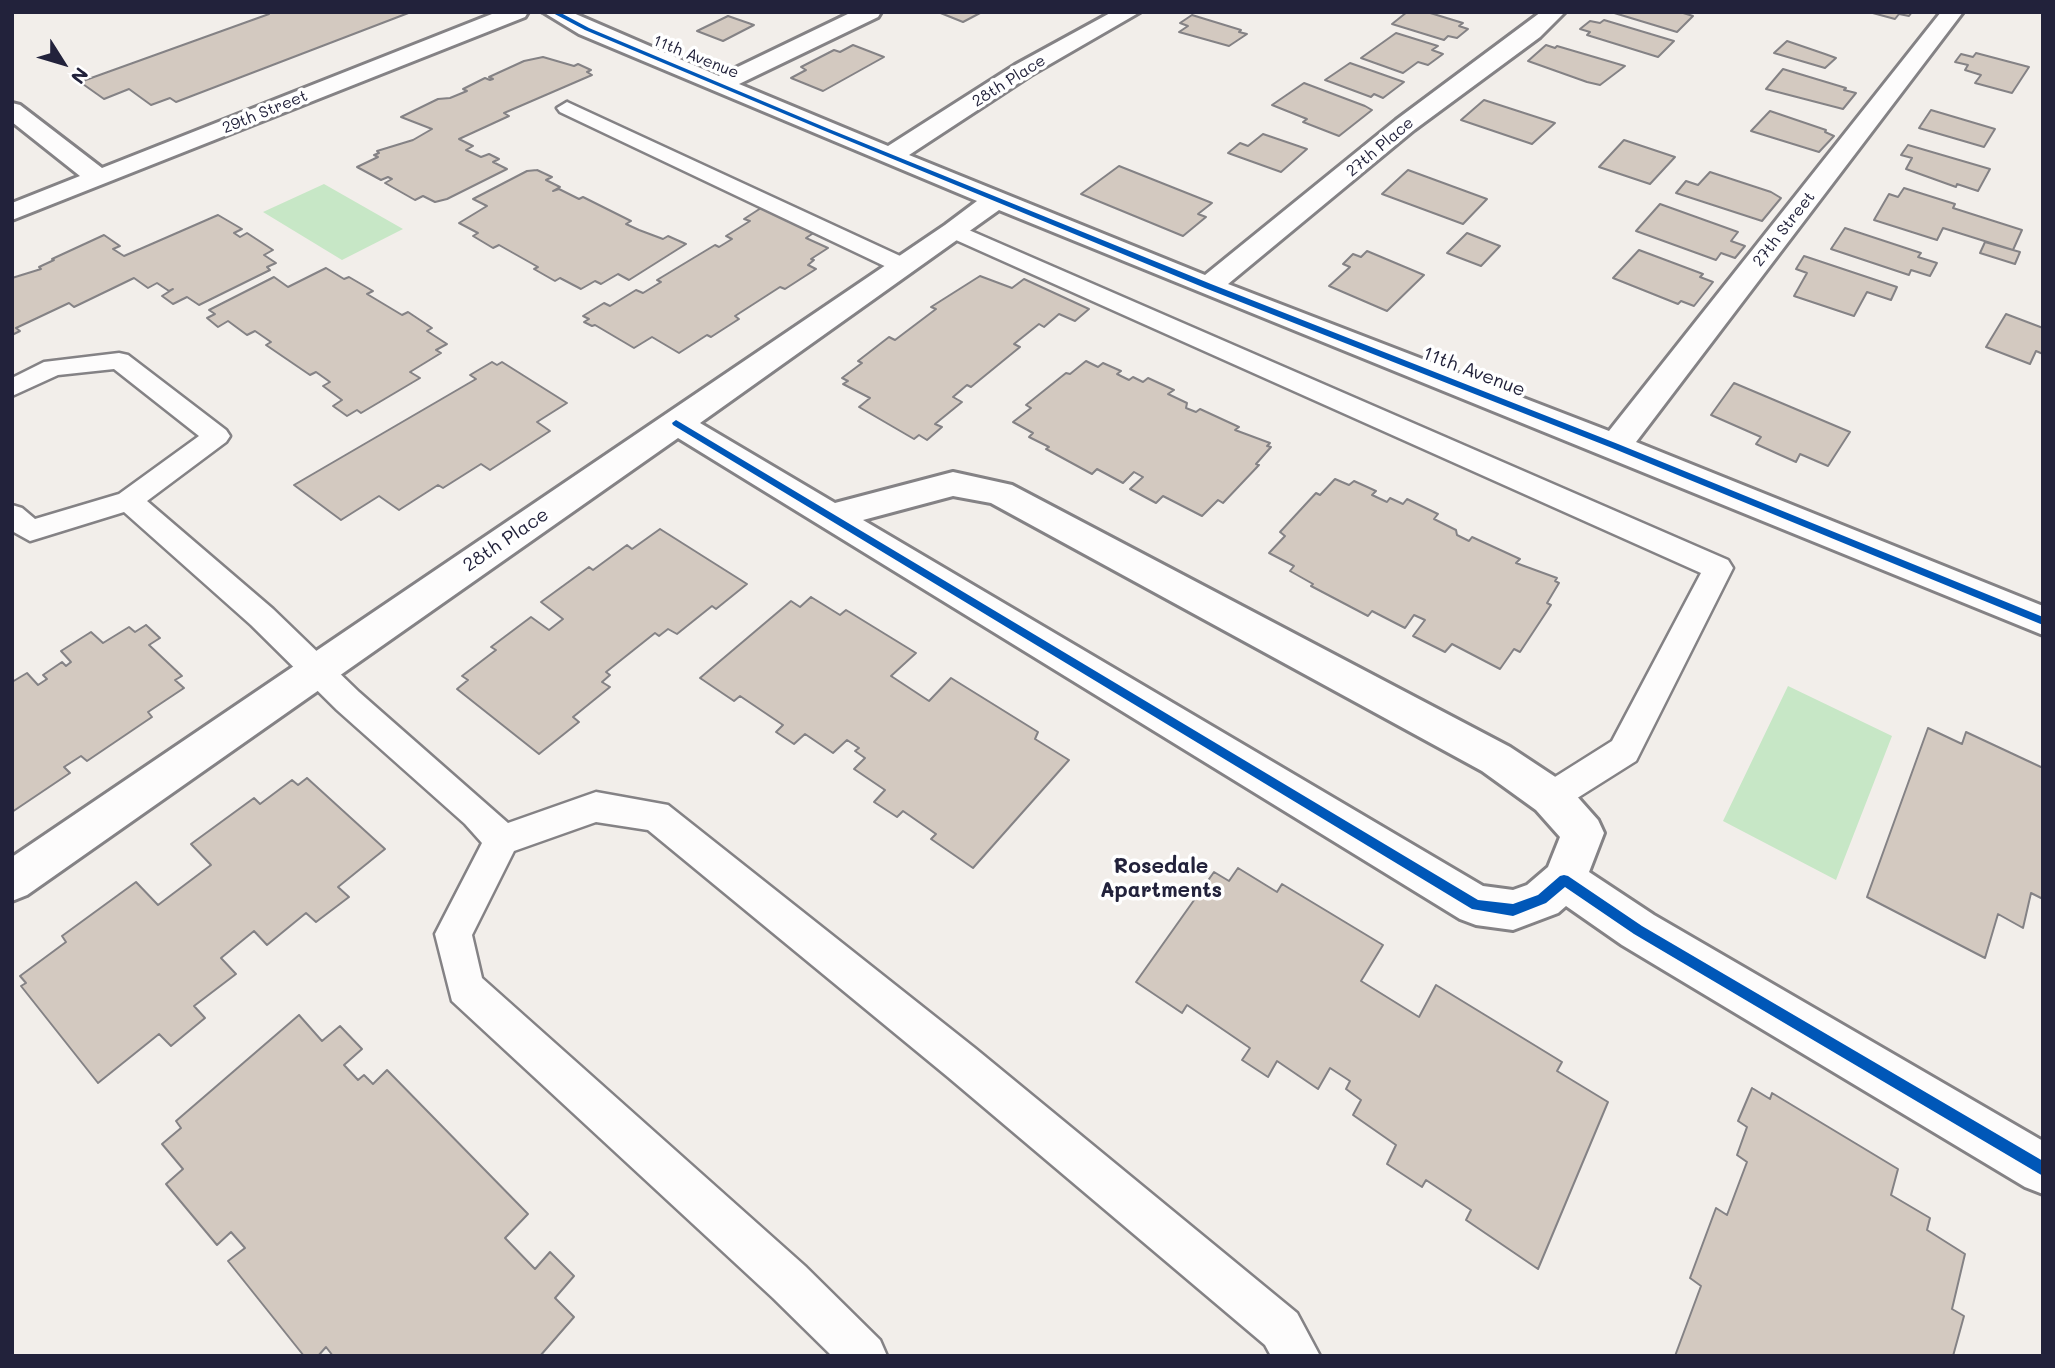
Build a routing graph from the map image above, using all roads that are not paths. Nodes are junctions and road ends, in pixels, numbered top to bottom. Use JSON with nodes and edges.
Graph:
{"nodes":[{"id":1,"x":517,"y":12,"type":"edge"},
{"id":2,"x":554,"y":12,"type":"edge"},
{"id":3,"x":870,"y":12,"type":"edge"},
{"id":4,"x":1129,"y":12,"type":"edge"},
{"id":5,"x":1554,"y":12,"type":"edge"},
{"id":6,"x":1952,"y":12,"type":"edge"},
{"id":7,"x":721,"y":84,"type":"junction"},
{"id":8,"x":567,"y":108,"type":"dead end"},
{"id":9,"x":12,"y":110,"type":"edge"},
{"id":10,"x":892,"y":155,"type":"junction"},
{"id":11,"x":99,"y":178,"type":"junction"},
{"id":12,"x":998,"y":198,"type":"junction"},
{"id":13,"x":12,"y":212,"type":"edge"},
{"id":14,"x":955,"y":231,"type":"junction"},
{"id":15,"x":904,"y":266,"type":"junction"},
{"id":16,"x":1208,"y":286,"type":"junction"},
{"id":17,"x":12,"y":388,"type":"edge"},
{"id":18,"x":676,"y":423,"type":"junction"},
{"id":19,"x":1615,"y":446,"type":"junction"},
{"id":20,"x":129,"y":502,"type":"junction"},
{"id":21,"x":12,"y":515,"type":"edge"},
{"id":22,"x":831,"y":516,"type":"junction"},
{"id":23,"x":2043,"y":621,"type":"edge"},
{"id":24,"x":316,"y":670,"type":"junction"},
{"id":25,"x":1551,"y":797,"type":"junction"},
{"id":26,"x":502,"y":840,"type":"junction"},
{"id":27,"x":1564,"y":880,"type":"junction"},
{"id":28,"x":12,"y":881,"type":"edge"},
{"id":29,"x":2043,"y":1169,"type":"edge"},
{"id":30,"x":864,"y":1356,"type":"edge"},
{"id":31,"x":1297,"y":1356,"type":"edge"}],
"edges":[{"from":1,"to":11,"type":"street","name":"29th Street"},
{"from":2,"to":7,"type":"street","name":"11th Avenue"},
{"from":3,"to":7,"type":"street"},
{"from":4,"to":10,"type":"street","name":"28th Place"},
{"from":5,"to":16,"type":"street","name":"27th Place"},
{"from":6,"to":19,"type":"street","name":"27th Street"},
{"from":7,"to":10,"type":"street","name":"11th Avenue"},
{"from":8,"to":15,"type":"lane"},
{"from":9,"to":11,"type":"street"},
{"from":10,"to":12,"type":"street","name":"11th Avenue"},
{"from":11,"to":13,"type":"street","name":"29th Street"},
{"from":12,"to":14,"type":"street","name":"28th Place"},
{"from":12,"to":16,"type":"street","name":"11th Avenue"},
{"from":14,"to":15,"type":"street","name":"28th Place"},
{"from":14,"to":25,"type":"lane"},
{"from":15,"to":18,"type":"street","name":"28th Place"},
{"from":16,"to":19,"type":"street","name":"11th Avenue"},
{"from":17,"to":20,"type":"lane"},
{"from":18,"to":22,"type":"street"},
{"from":18,"to":24,"type":"street","name":"28th Place"},
{"from":19,"to":23,"type":"street","name":"11th Avenue"},
{"from":20,"to":21,"type":"lane"},
{"from":20,"to":24,"type":"lane"},
{"from":22,"to":25,"type":"street"},
{"from":22,"to":27,"type":"street"},
{"from":24,"to":26,"type":"lane"},
{"from":24,"to":28,"type":"street","name":"28th Place"},
{"from":25,"to":27,"type":"street"},
{"from":26,"to":30,"type":"lane"},
{"from":26,"to":31,"type":"lane"},
{"from":27,"to":29,"type":"street"}]}
